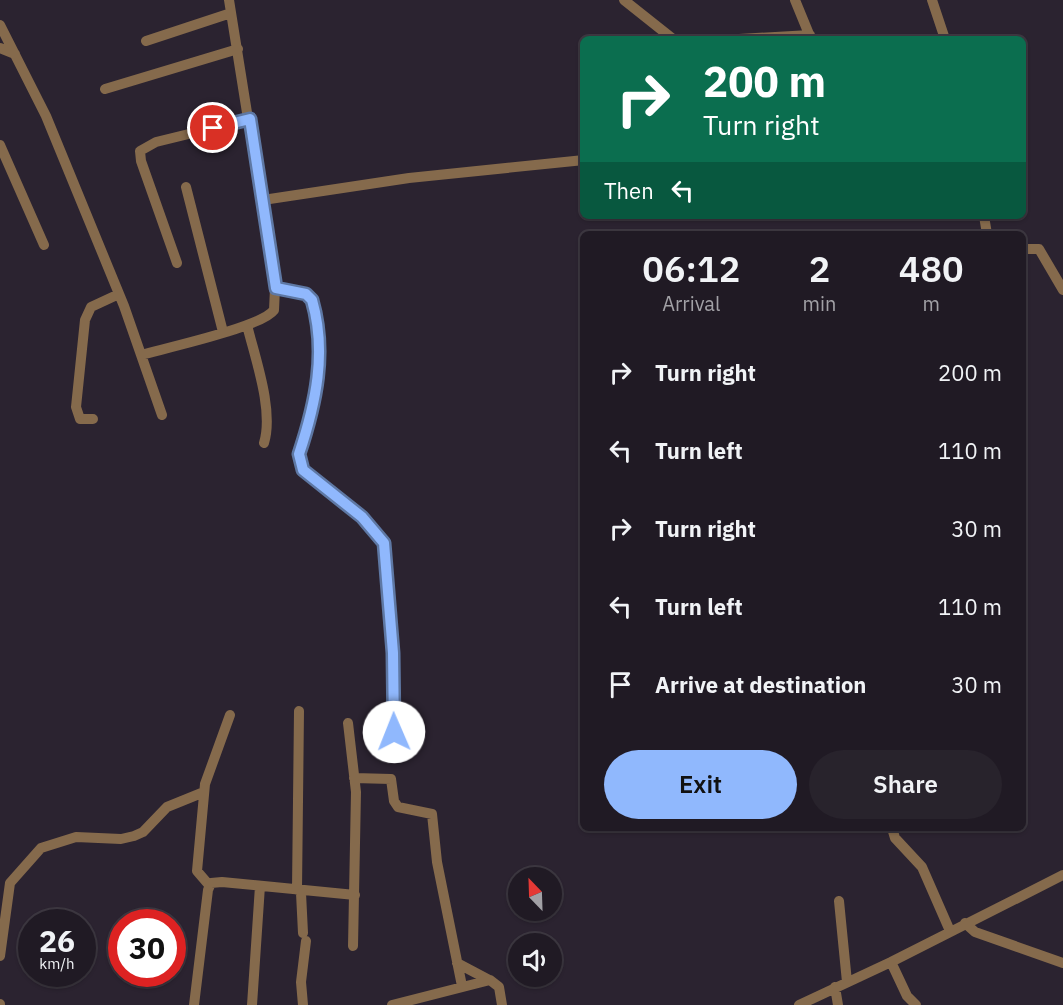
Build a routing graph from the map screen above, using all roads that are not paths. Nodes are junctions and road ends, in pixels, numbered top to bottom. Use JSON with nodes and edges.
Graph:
{"nodes":[{"id":1,"x":229,"y":0,"type":"edge"},
{"id":2,"x":624,"y":0,"type":"edge"},
{"id":3,"x":795,"y":0,"type":"edge"},
{"id":4,"x":932,"y":0,"type":"edge"},
{"id":5,"x":231,"y":13,"type":"junction"},
{"id":6,"x":0,"y":25,"type":"edge"},
{"id":7,"x":669,"y":36,"type":"edge"},
{"id":8,"x":810,"y":36,"type":"edge"},
{"id":9,"x":944,"y":36,"type":"edge"},
{"id":10,"x":146,"y":41,"type":"dead end"},
{"id":11,"x":0,"y":48,"type":"edge"},
{"id":12,"x":238,"y":49,"type":"junction"},
{"id":13,"x":15,"y":54,"type":"junction"},
{"id":14,"x":105,"y":89,"type":"dead end"},
{"id":15,"x":250,"y":119,"type":"junction"},
{"id":16,"x":0,"y":145,"type":"edge"},
{"id":17,"x":580,"y":160,"type":"edge"},
{"id":18,"x":186,"y":187,"type":"dead end"},
{"id":19,"x":263,"y":200,"type":"junction"},
{"id":20,"x":44,"y":245,"type":"dead end"},
{"id":21,"x":1026,"y":249,"type":"edge"},
{"id":22,"x":177,"y":263,"type":"dead end"},
{"id":23,"x":276,"y":288,"type":"junction"},
{"id":24,"x":1063,"y":290,"type":"edge"},
{"id":25,"x":119,"y":294,"type":"junction"},
{"id":26,"x":247,"y":325,"type":"junction"},
{"id":27,"x":223,"y":332,"type":"junction"},
{"id":28,"x":141,"y":355,"type":"junction"},
{"id":29,"x":162,"y":415,"type":"dead end"},
{"id":30,"x":93,"y":419,"type":"dead end"},
{"id":31,"x":264,"y":443,"type":"dead end"},
{"id":32,"x":299,"y":711,"type":"dead end"},
{"id":33,"x":230,"y":715,"type":"dead end"},
{"id":34,"x":348,"y":723,"type":"dead end"},
{"id":35,"x":394,"y":732,"type":"dead end"},
{"id":36,"x":354,"y":778,"type":"junction"},
{"id":37,"x":204,"y":792,"type":"junction"},
{"id":38,"x":893,"y":831,"type":"edge"},
{"id":39,"x":1063,"y":874,"type":"edge"},
{"id":40,"x":209,"y":885,"type":"junction"},
{"id":41,"x":260,"y":886,"type":"junction"},
{"id":42,"x":300,"y":891,"type":"junction"},
{"id":43,"x":355,"y":895,"type":"junction"},
{"id":44,"x":839,"y":901,"type":"dead end"},
{"id":45,"x":965,"y":923,"type":"junction"},
{"id":46,"x":950,"y":931,"type":"junction"},
{"id":47,"x":353,"y":946,"type":"dead end"},
{"id":48,"x":0,"y":956,"type":"edge"},
{"id":49,"x":891,"y":962,"type":"junction"},
{"id":50,"x":457,"y":963,"type":"junction"},
{"id":51,"x":1063,"y":963,"type":"edge"},
{"id":52,"x":493,"y":981,"type":"junction"},
{"id":53,"x":847,"y":982,"type":"junction"},
{"id":54,"x":462,"y":986,"type":"junction"},
{"id":55,"x":835,"y":987,"type":"junction"},
{"id":56,"x":194,"y":1005,"type":"edge"},
{"id":57,"x":252,"y":1005,"type":"edge"},
{"id":58,"x":303,"y":1005,"type":"edge"},
{"id":59,"x":392,"y":1005,"type":"edge"},
{"id":60,"x":502,"y":1005,"type":"edge"},
{"id":61,"x":799,"y":1005,"type":"edge"},
{"id":62,"x":838,"y":1005,"type":"edge"},
{"id":63,"x":916,"y":1005,"type":"edge"}],
"edges":[{"from":1,"to":5,"type":"street"},
{"from":2,"to":7,"type":"street"},
{"from":3,"to":8,"type":"street"},
{"from":4,"to":9,"type":"street"},
{"from":5,"to":10,"type":"street"},
{"from":5,"to":12,"type":"street"},
{"from":6,"to":13,"type":"street"},
{"from":11,"to":13,"type":"street"},
{"from":12,"to":14,"type":"street"},
{"from":12,"to":15,"type":"street"},
{"from":13,"to":25,"type":"street"},
{"from":15,"to":19,"type":"street"},
{"from":15,"to":22,"type":"street"},
{"from":16,"to":20,"type":"street"},
{"from":17,"to":19,"type":"street"},
{"from":18,"to":27,"type":"street"},
{"from":19,"to":23,"type":"street"},
{"from":21,"to":24,"type":"street"},
{"from":23,"to":26,"type":"street"},
{"from":23,"to":35,"type":"street"},
{"from":25,"to":28,"type":"street"},
{"from":25,"to":30,"type":"street"},
{"from":26,"to":27,"type":"street"},
{"from":26,"to":31,"type":"street"},
{"from":27,"to":28,"type":"street"},
{"from":28,"to":29,"type":"street"},
{"from":32,"to":42,"type":"street"},
{"from":33,"to":37,"type":"street"},
{"from":34,"to":36,"type":"street"},
{"from":36,"to":43,"type":"street"},
{"from":36,"to":50,"type":"street"},
{"from":37,"to":40,"type":"street"},
{"from":37,"to":48,"type":"street"},
{"from":38,"to":46,"type":"street"},
{"from":39,"to":45,"type":"street"},
{"from":40,"to":41,"type":"street"},
{"from":40,"to":56,"type":"street"},
{"from":41,"to":42,"type":"street"},
{"from":41,"to":57,"type":"street"},
{"from":42,"to":43,"type":"street"},
{"from":42,"to":58,"type":"street"},
{"from":43,"to":47,"type":"street"},
{"from":44,"to":53,"type":"street"},
{"from":45,"to":46,"type":"street"},
{"from":45,"to":51,"type":"street"},
{"from":46,"to":49,"type":"street"},
{"from":49,"to":53,"type":"street"},
{"from":49,"to":63,"type":"street"},
{"from":50,"to":52,"type":"street"},
{"from":50,"to":54,"type":"street"},
{"from":52,"to":54,"type":"street"},
{"from":52,"to":60,"type":"street"},
{"from":53,"to":55,"type":"street"},
{"from":54,"to":59,"type":"street"},
{"from":55,"to":61,"type":"street"},
{"from":55,"to":62,"type":"street"}]}
